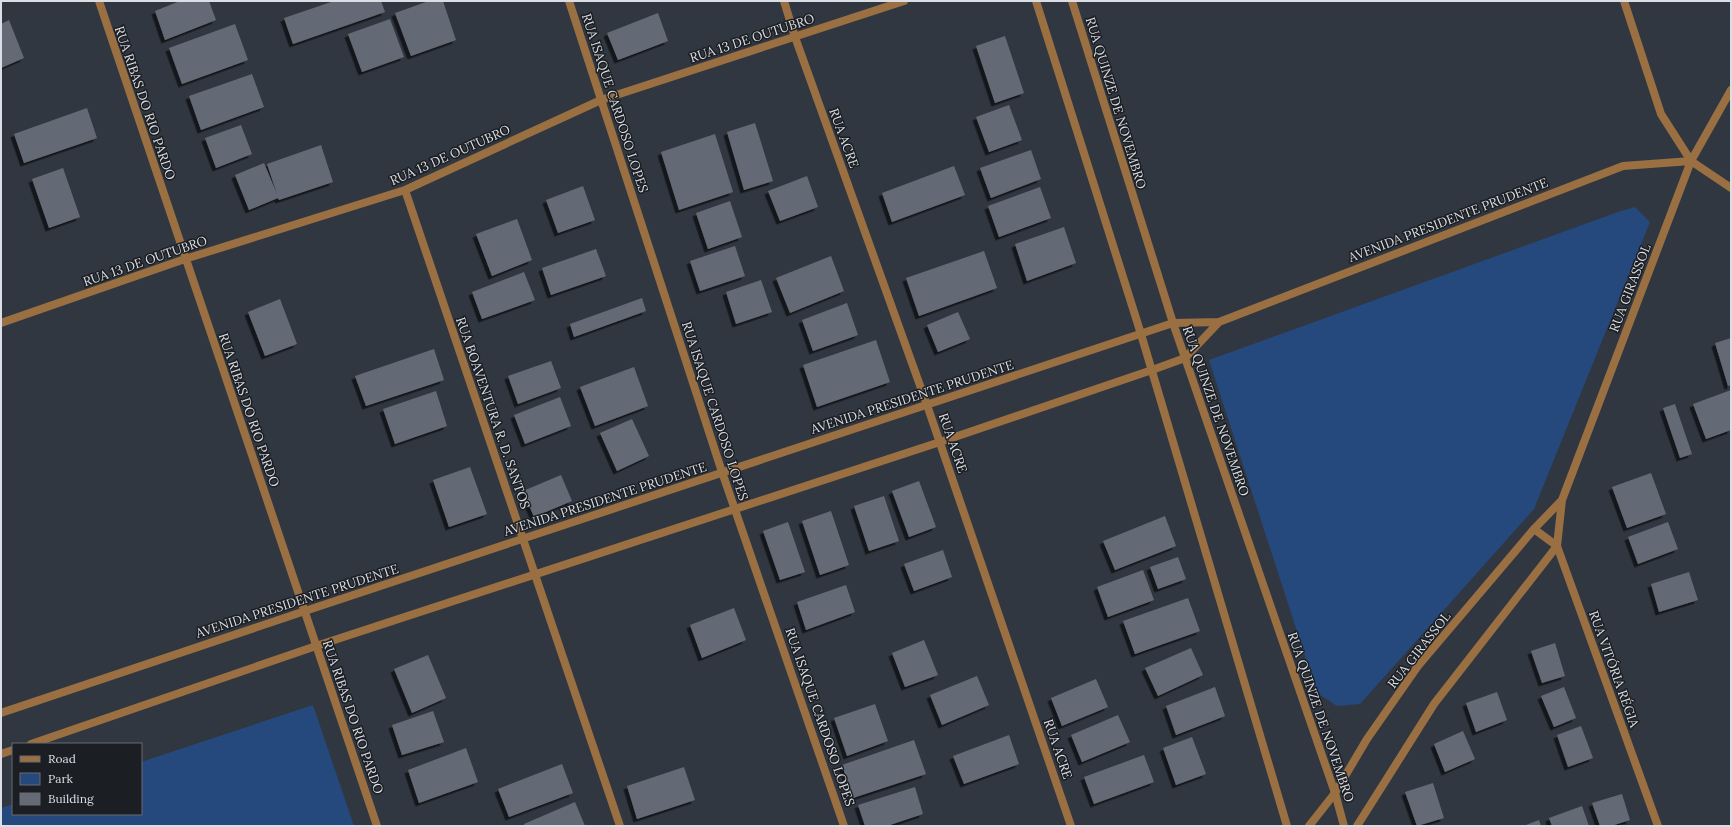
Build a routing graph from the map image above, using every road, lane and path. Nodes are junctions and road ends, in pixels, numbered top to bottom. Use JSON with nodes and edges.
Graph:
{"nodes":[{"id":1,"x":98,"y":1,"type":"edge"},
{"id":2,"x":569,"y":1,"type":"edge"},
{"id":3,"x":784,"y":1,"type":"edge"},
{"id":4,"x":904,"y":1,"type":"edge"},
{"id":5,"x":1036,"y":1,"type":"edge"},
{"id":6,"x":1072,"y":1,"type":"edge"},
{"id":7,"x":1624,"y":1,"type":"edge"},
{"id":8,"x":795,"y":37,"type":"junction"},
{"id":9,"x":1731,"y":90,"type":"edge"},
{"id":10,"x":601,"y":100,"type":"junction"},
{"id":11,"x":1691,"y":161,"type":"junction"},
{"id":12,"x":1731,"y":188,"type":"edge"},
{"id":13,"x":405,"y":190,"type":"junction"},
{"id":14,"x":185,"y":259,"type":"junction"},
{"id":15,"x":1219,"y":322,"type":"junction"},
{"id":16,"x":1,"y":323,"type":"edge"},
{"id":17,"x":1173,"y":323,"type":"junction"},
{"id":18,"x":1141,"y":334,"type":"junction"},
{"id":19,"x":1185,"y":358,"type":"junction"},
{"id":20,"x":1152,"y":370,"type":"junction"},
{"id":21,"x":927,"y":405,"type":"junction"},
{"id":22,"x":940,"y":442,"type":"junction"},
{"id":23,"x":722,"y":472,"type":"junction"},
{"id":24,"x":1562,"y":500,"type":"junction"},
{"id":25,"x":735,"y":508,"type":"junction"},
{"id":26,"x":1534,"y":529,"type":"junction"},
{"id":27,"x":522,"y":539,"type":"junction"},
{"id":28,"x":1557,"y":546,"type":"junction"},
{"id":29,"x":535,"y":574,"type":"junction"},
{"id":30,"x":305,"y":611,"type":"junction"},
{"id":31,"x":316,"y":646,"type":"junction"},
{"id":32,"x":1,"y":713,"type":"edge"},
{"id":33,"x":34,"y":743,"type":"edge"},
{"id":34,"x":12,"y":750,"type":"edge"},
{"id":35,"x":1,"y":754,"type":"edge"},
{"id":36,"x":1335,"y":793,"type":"junction"},
{"id":37,"x":377,"y":826,"type":"edge"},
{"id":38,"x":620,"y":826,"type":"edge"},
{"id":39,"x":844,"y":826,"type":"edge"},
{"id":40,"x":1071,"y":826,"type":"edge"},
{"id":41,"x":1287,"y":826,"type":"edge"},
{"id":42,"x":1309,"y":826,"type":"edge"},
{"id":43,"x":1344,"y":826,"type":"edge"},
{"id":44,"x":1357,"y":826,"type":"edge"},
{"id":45,"x":1658,"y":826,"type":"edge"}],
"edges":[{"from":1,"to":14,"type":"street","name":"RUA RIBAS DO RIO PARDO"},
{"from":2,"to":10,"type":"street","name":"RUA ISAQUE CARDOSO LOPES"},
{"from":3,"to":8,"type":"street","name":"RUA ACRE"},
{"from":4,"to":8,"type":"street","name":"RUA 13 DE OUTUBRO"},
{"from":5,"to":18,"type":"street"},
{"from":6,"to":17,"type":"street","name":"RUA QUINZE DE NOVEMBRO"},
{"from":7,"to":11,"type":"street"},
{"from":8,"to":10,"type":"street","name":"RUA 13 DE OUTUBRO"},
{"from":8,"to":21,"type":"street","name":"RUA ACRE"},
{"from":9,"to":11,"type":"street","name":"RUA GIRASSOL"},
{"from":10,"to":13,"type":"street","name":"RUA 13 DE OUTUBRO"},
{"from":10,"to":23,"type":"street","name":"RUA ISAQUE CARDOSO LOPES"},
{"from":11,"to":12,"type":"street"},
{"from":11,"to":15,"type":"street","name":"AVENIDA PRESIDENTE PRUDENTE"},
{"from":11,"to":24,"type":"street","name":"RUA GIRASSOL"},
{"from":13,"to":14,"type":"street","name":"RUA 13 DE OUTUBRO"},
{"from":13,"to":27,"type":"street","name":"RUA BOAVENTURA R. D. SANTOS"},
{"from":14,"to":16,"type":"street","name":"RUA 13 DE OUTUBRO"},
{"from":14,"to":30,"type":"street","name":"RUA RIBAS DO RIO PARDO"},
{"from":15,"to":17,"type":"street","name":"AVENIDA PRESIDENTE PRUDENTE"},
{"from":15,"to":19,"type":"street","name":"AVENIDA PRESIDENTE PRUDENTE"},
{"from":17,"to":18,"type":"street","name":"AVENIDA PRESIDENTE PRUDENTE"},
{"from":17,"to":19,"type":"street","name":"RUA QUINZE DE NOVEMBRO"},
{"from":18,"to":20,"type":"street"},
{"from":18,"to":21,"type":"street","name":"AVENIDA PRESIDENTE PRUDENTE"},
{"from":19,"to":20,"type":"street","name":"AVENIDA PRESIDENTE PRUDENTE"},
{"from":19,"to":36,"type":"street","name":"RUA QUINZE DE NOVEMBRO"},
{"from":20,"to":22,"type":"street","name":"AVENIDA PRESIDENTE PRUDENTE"},
{"from":20,"to":41,"type":"street"},
{"from":21,"to":22,"type":"street","name":"RUA ACRE"},
{"from":21,"to":23,"type":"street","name":"AVENIDA PRESIDENTE PRUDENTE"},
{"from":22,"to":25,"type":"street","name":"AVENIDA PRESIDENTE PRUDENTE"},
{"from":22,"to":40,"type":"street","name":"RUA ACRE"},
{"from":23,"to":25,"type":"street","name":"RUA ISAQUE CARDOSO LOPES"},
{"from":23,"to":27,"type":"street","name":"AVENIDA PRESIDENTE PRUDENTE"},
{"from":24,"to":26,"type":"street","name":"RUA GIRASSOL"},
{"from":24,"to":28,"type":"street","name":"RUA GIRASSOL"},
{"from":25,"to":29,"type":"street","name":"AVENIDA PRESIDENTE PRUDENTE"},
{"from":25,"to":39,"type":"street","name":"RUA ISAQUE CARDOSO LOPES"},
{"from":26,"to":28,"type":"street"},
{"from":26,"to":36,"type":"street","name":"RUA GIRASSOL"},
{"from":27,"to":29,"type":"street","name":"RUA BOAVENTURA R. D. SANTOS"},
{"from":27,"to":30,"type":"street","name":"AVENIDA PRESIDENTE PRUDENTE"},
{"from":28,"to":44,"type":"street"},
{"from":28,"to":45,"type":"street","name":"RUA VITÓRIA RÉGIA"},
{"from":29,"to":31,"type":"street","name":"AVENIDA PRESIDENTE PRUDENTE"},
{"from":29,"to":38,"type":"street","name":"RUA BOAVENTURA R. D. SANTOS"},
{"from":30,"to":31,"type":"street","name":"RUA RIBAS DO RIO PARDO"},
{"from":30,"to":32,"type":"street","name":"AVENIDA PRESIDENTE PRUDENTE"},
{"from":31,"to":33,"type":"street","name":"AVENIDA PRESIDENTE PRUDENTE"},
{"from":31,"to":37,"type":"street","name":"RUA RIBAS DO RIO PARDO"},
{"from":34,"to":35,"type":"street"},
{"from":36,"to":42,"type":"street","name":"RUA GIRASSOL"},
{"from":36,"to":43,"type":"street","name":"RUA QUINZE DE NOVEMBRO"}]}
